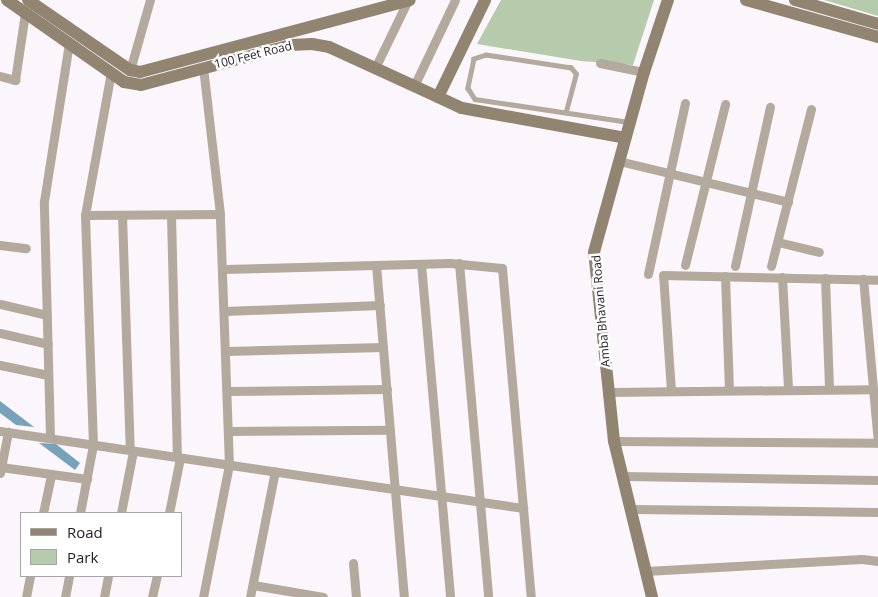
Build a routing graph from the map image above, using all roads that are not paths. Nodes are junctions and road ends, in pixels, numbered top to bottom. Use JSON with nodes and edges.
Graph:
{"nodes":[{"id":1,"x":7,"y":0,"type":"edge"},
{"id":2,"x":150,"y":0,"type":"edge"},
{"id":3,"x":409,"y":0,"type":"edge"},
{"id":4,"x":455,"y":0,"type":"edge"},
{"id":5,"x":485,"y":0,"type":"edge"},
{"id":6,"x":668,"y":0,"type":"edge"},
{"id":7,"x":746,"y":0,"type":"edge"},
{"id":8,"x":795,"y":0,"type":"edge"},
{"id":9,"x":35,"y":2,"type":"edge"},
{"id":10,"x":379,"y":4,"type":"edge"},
{"id":11,"x":25,"y":13,"type":"junction"},
{"id":12,"x":878,"y":24,"type":"edge"},
{"id":13,"x":878,"y":37,"type":"edge"},
{"id":14,"x":69,"y":43,"type":"junction"},
{"id":15,"x":600,"y":64,"type":"dead end"},
{"id":16,"x":203,"y":68,"type":"junction"},
{"id":17,"x":375,"y":68,"type":"junction"},
{"id":18,"x":130,"y":70,"type":"junction"},
{"id":19,"x":111,"y":72,"type":"junction"},
{"id":20,"x":644,"y":72,"type":"junction"},
{"id":21,"x":0,"y":76,"type":"edge"},
{"id":22,"x":414,"y":86,"type":"junction"},
{"id":23,"x":438,"y":97,"type":"junction"},
{"id":24,"x":685,"y":103,"type":"dead end"},
{"id":25,"x":725,"y":104,"type":"dead end"},
{"id":26,"x":770,"y":108,"type":"dead end"},
{"id":27,"x":811,"y":109,"type":"dead end"},
{"id":28,"x":566,"y":111,"type":"junction"},
{"id":29,"x":630,"y":122,"type":"junction"},
{"id":30,"x":625,"y":138,"type":"junction"},
{"id":31,"x":619,"y":161,"type":"junction"},
{"id":32,"x":670,"y":173,"type":"junction"},
{"id":33,"x":705,"y":182,"type":"junction"},
{"id":34,"x":750,"y":192,"type":"junction"},
{"id":35,"x":788,"y":202,"type":"junction"},
{"id":36,"x":220,"y":214,"type":"junction"},
{"id":37,"x":85,"y":215,"type":"junction"},
{"id":38,"x":122,"y":215,"type":"junction"},
{"id":39,"x":170,"y":215,"type":"junction"},
{"id":40,"x":778,"y":242,"type":"junction"},
{"id":41,"x":0,"y":246,"type":"edge"},
{"id":42,"x":26,"y":248,"type":"dead end"},
{"id":43,"x":819,"y":252,"type":"dead end"},
{"id":44,"x":459,"y":263,"type":"junction"},
{"id":45,"x":421,"y":264,"type":"junction"},
{"id":46,"x":376,"y":265,"type":"junction"},
{"id":47,"x":684,"y":265,"type":"dead end"},
{"id":48,"x":735,"y":266,"type":"dead end"},
{"id":49,"x":771,"y":266,"type":"dead end"},
{"id":50,"x":223,"y":269,"type":"junction"},
{"id":51,"x":648,"y":274,"type":"dead end"},
{"id":52,"x":725,"y":276,"type":"junction"},
{"id":53,"x":782,"y":278,"type":"junction"},
{"id":54,"x":825,"y":278,"type":"junction"},
{"id":55,"x":863,"y":279,"type":"junction"},
{"id":56,"x":878,"y":280,"type":"edge"},
{"id":57,"x":0,"y":304,"type":"edge"},
{"id":58,"x":380,"y":306,"type":"junction"},
{"id":59,"x":224,"y":311,"type":"junction"},
{"id":60,"x":47,"y":315,"type":"junction"},
{"id":61,"x":0,"y":333,"type":"edge"},
{"id":62,"x":48,"y":344,"type":"junction"},
{"id":63,"x":383,"y":347,"type":"junction"},
{"id":64,"x":226,"y":351,"type":"junction"},
{"id":65,"x":0,"y":365,"type":"edge"},
{"id":66,"x":48,"y":375,"type":"junction"},
{"id":67,"x":873,"y":388,"type":"junction"},
{"id":68,"x":387,"y":389,"type":"junction"},
{"id":69,"x":830,"y":389,"type":"junction"},
{"id":70,"x":729,"y":390,"type":"junction"},
{"id":71,"x":788,"y":390,"type":"junction"},
{"id":72,"x":227,"y":391,"type":"junction"},
{"id":73,"x":671,"y":391,"type":"junction"},
{"id":74,"x":608,"y":392,"type":"junction"},
{"id":75,"x":390,"y":430,"type":"junction"},
{"id":76,"x":228,"y":431,"type":"junction"},
{"id":77,"x":4,"y":432,"type":"edge"},
{"id":78,"x":50,"y":438,"type":"junction"},
{"id":79,"x":614,"y":441,"type":"junction"},
{"id":80,"x":93,"y":445,"type":"junction"},
{"id":81,"x":132,"y":450,"type":"junction"},
{"id":82,"x":179,"y":457,"type":"junction"},
{"id":83,"x":230,"y":465,"type":"junction"},
{"id":84,"x":1,"y":470,"type":"edge"},
{"id":85,"x":275,"y":471,"type":"junction"},
{"id":86,"x":50,"y":474,"type":"junction"},
{"id":87,"x":623,"y":476,"type":"junction"},
{"id":88,"x":87,"y":479,"type":"junction"},
{"id":89,"x":878,"y":480,"type":"edge"},
{"id":90,"x":395,"y":489,"type":"junction"},
{"id":91,"x":441,"y":496,"type":"junction"},
{"id":92,"x":480,"y":502,"type":"junction"},
{"id":93,"x":523,"y":508,"type":"junction"},
{"id":94,"x":632,"y":509,"type":"junction"},
{"id":95,"x":43,"y":512,"type":"edge"},
{"id":96,"x":80,"y":512,"type":"edge"},
{"id":97,"x":121,"y":512,"type":"edge"},
{"id":98,"x":169,"y":512,"type":"edge"},
{"id":99,"x":878,"y":512,"type":"edge"},
{"id":100,"x":878,"y":561,"type":"edge"},
{"id":101,"x":353,"y":563,"type":"dead end"},
{"id":102,"x":646,"y":571,"type":"junction"},
{"id":103,"x":30,"y":577,"type":"edge"},
{"id":104,"x":69,"y":577,"type":"edge"},
{"id":105,"x":108,"y":577,"type":"edge"},
{"id":106,"x":156,"y":577,"type":"edge"},
{"id":107,"x":253,"y":585,"type":"junction"},
{"id":108,"x":26,"y":597,"type":"edge"},
{"id":109,"x":65,"y":597,"type":"edge"},
{"id":110,"x":104,"y":597,"type":"edge"},
{"id":111,"x":152,"y":597,"type":"edge"},
{"id":112,"x":203,"y":597,"type":"edge"},
{"id":113,"x":250,"y":597,"type":"edge"},
{"id":114,"x":323,"y":597,"type":"edge"},
{"id":115,"x":356,"y":597,"type":"edge"},
{"id":116,"x":404,"y":597,"type":"edge"},
{"id":117,"x":450,"y":597,"type":"edge"},
{"id":118,"x":488,"y":597,"type":"edge"},
{"id":119,"x":531,"y":597,"type":"edge"},
{"id":120,"x":652,"y":597,"type":"edge"}],
"edges":[{"from":1,"to":11,"type":"main road","name":"100 Feet Road"},
{"from":2,"to":18,"type":"street"},
{"from":3,"to":10,"type":"main road","name":"100 Feet Road"},
{"from":3,"to":17,"type":"street"},
{"from":4,"to":22,"type":"street"},
{"from":5,"to":23,"type":"main road"},
{"from":6,"to":20,"type":"main road","name":"Amba Bhavani Road"},
{"from":7,"to":13,"type":"main road"},
{"from":8,"to":12,"type":"main road"},
{"from":9,"to":18,"type":"main road"},
{"from":10,"to":18,"type":"main road","name":"100 Feet Road"},
{"from":11,"to":14,"type":"main road","name":"100 Feet Road"},
{"from":11,"to":21,"type":"street"},
{"from":14,"to":19,"type":"main road","name":"100 Feet Road"},
{"from":14,"to":60,"type":"street"},
{"from":15,"to":20,"type":"street"},
{"from":16,"to":17,"type":"main road","name":"100 Feet Road"},
{"from":16,"to":19,"type":"main road","name":"100 Feet Road"},
{"from":16,"to":36,"type":"street"},
{"from":17,"to":22,"type":"main road","name":"100 Feet Road"},
{"from":19,"to":37,"type":"street"},
{"from":20,"to":29,"type":"main road","name":"Amba Bhavani Road"},
{"from":22,"to":23,"type":"main road","name":"100 Feet Road"},
{"from":23,"to":30,"type":"main road","name":"100 Feet Road"},
{"from":24,"to":32,"type":"street"},
{"from":25,"to":33,"type":"street"},
{"from":26,"to":34,"type":"street"},
{"from":27,"to":35,"type":"street"},
{"from":28,"to":28,"type":"lane"},
{"from":28,"to":29,"type":"lane"},
{"from":29,"to":30,"type":"main road","name":"Amba Bhavani Road"},
{"from":30,"to":31,"type":"main road","name":"Amba Bhavani Road"},
{"from":31,"to":32,"type":"street"},
{"from":31,"to":74,"type":"main road","name":"Amba Bhavani Road"},
{"from":32,"to":33,"type":"street"},
{"from":32,"to":51,"type":"street"},
{"from":33,"to":34,"type":"street"},
{"from":33,"to":47,"type":"street"},
{"from":34,"to":35,"type":"street"},
{"from":34,"to":48,"type":"street"},
{"from":35,"to":40,"type":"street"},
{"from":36,"to":39,"type":"street"},
{"from":36,"to":50,"type":"street"},
{"from":37,"to":38,"type":"street"},
{"from":37,"to":80,"type":"street"},
{"from":38,"to":39,"type":"street"},
{"from":38,"to":81,"type":"street"},
{"from":39,"to":82,"type":"street"},
{"from":40,"to":43,"type":"street"},
{"from":40,"to":49,"type":"street"},
{"from":41,"to":42,"type":"street"},
{"from":44,"to":45,"type":"street"},
{"from":44,"to":92,"type":"street"},
{"from":44,"to":93,"type":"street"},
{"from":45,"to":46,"type":"street"},
{"from":45,"to":91,"type":"street"},
{"from":46,"to":50,"type":"street"},
{"from":46,"to":58,"type":"street"},
{"from":50,"to":59,"type":"street"},
{"from":52,"to":53,"type":"street"},
{"from":52,"to":70,"type":"street"},
{"from":52,"to":73,"type":"street"},
{"from":53,"to":54,"type":"street"},
{"from":53,"to":71,"type":"street"},
{"from":54,"to":55,"type":"street"},
{"from":54,"to":69,"type":"street"},
{"from":55,"to":56,"type":"street"},
{"from":55,"to":67,"type":"street"},
{"from":57,"to":60,"type":"street"},
{"from":58,"to":59,"type":"street"},
{"from":58,"to":63,"type":"street"},
{"from":59,"to":64,"type":"street"},
{"from":60,"to":62,"type":"street"},
{"from":61,"to":62,"type":"street"},
{"from":62,"to":66,"type":"street"},
{"from":63,"to":64,"type":"street"},
{"from":63,"to":68,"type":"street"},
{"from":64,"to":72,"type":"street"},
{"from":65,"to":66,"type":"street"},
{"from":66,"to":78,"type":"street"},
{"from":67,"to":69,"type":"street"},
{"from":67,"to":79,"type":"street"},
{"from":68,"to":72,"type":"street"},
{"from":68,"to":75,"type":"street"},
{"from":69,"to":71,"type":"street"},
{"from":70,"to":71,"type":"street"},
{"from":70,"to":73,"type":"street"},
{"from":72,"to":76,"type":"street"},
{"from":73,"to":74,"type":"street"},
{"from":74,"to":79,"type":"main road","name":"Amba Bhavani Road"},
{"from":75,"to":76,"type":"street"},
{"from":75,"to":90,"type":"street"},
{"from":76,"to":83,"type":"street"},
{"from":77,"to":78,"type":"street"},
{"from":77,"to":84,"type":"street"},
{"from":78,"to":80,"type":"street"},
{"from":79,"to":87,"type":"main road","name":"Amba Bhavani Road"},
{"from":80,"to":81,"type":"street"},
{"from":80,"to":88,"type":"street"},
{"from":81,"to":82,"type":"street"},
{"from":81,"to":97,"type":"street"},
{"from":82,"to":83,"type":"street"},
{"from":82,"to":98,"type":"street"},
{"from":83,"to":85,"type":"street"},
{"from":83,"to":112,"type":"street"},
{"from":84,"to":86,"type":"street"},
{"from":85,"to":90,"type":"street"},
{"from":85,"to":107,"type":"street"},
{"from":86,"to":88,"type":"street"},
{"from":86,"to":95,"type":"street"},
{"from":87,"to":89,"type":"street"},
{"from":87,"to":94,"type":"main road","name":"Amba Bhavani Road"},
{"from":88,"to":96,"type":"street"},
{"from":90,"to":91,"type":"street"},
{"from":90,"to":116,"type":"street"},
{"from":91,"to":92,"type":"street"},
{"from":91,"to":117,"type":"street"},
{"from":92,"to":93,"type":"street"},
{"from":92,"to":118,"type":"street"},
{"from":93,"to":119,"type":"street"},
{"from":94,"to":99,"type":"street"},
{"from":94,"to":102,"type":"main road","name":"Amba Bhavani Road"},
{"from":100,"to":102,"type":"street"},
{"from":101,"to":115,"type":"street"},
{"from":102,"to":120,"type":"main road","name":"Amba Bhavani Road"},
{"from":103,"to":108,"type":"street"},
{"from":104,"to":109,"type":"street"},
{"from":105,"to":110,"type":"street"},
{"from":106,"to":111,"type":"street"},
{"from":107,"to":113,"type":"street"},
{"from":107,"to":114,"type":"street"}]}
